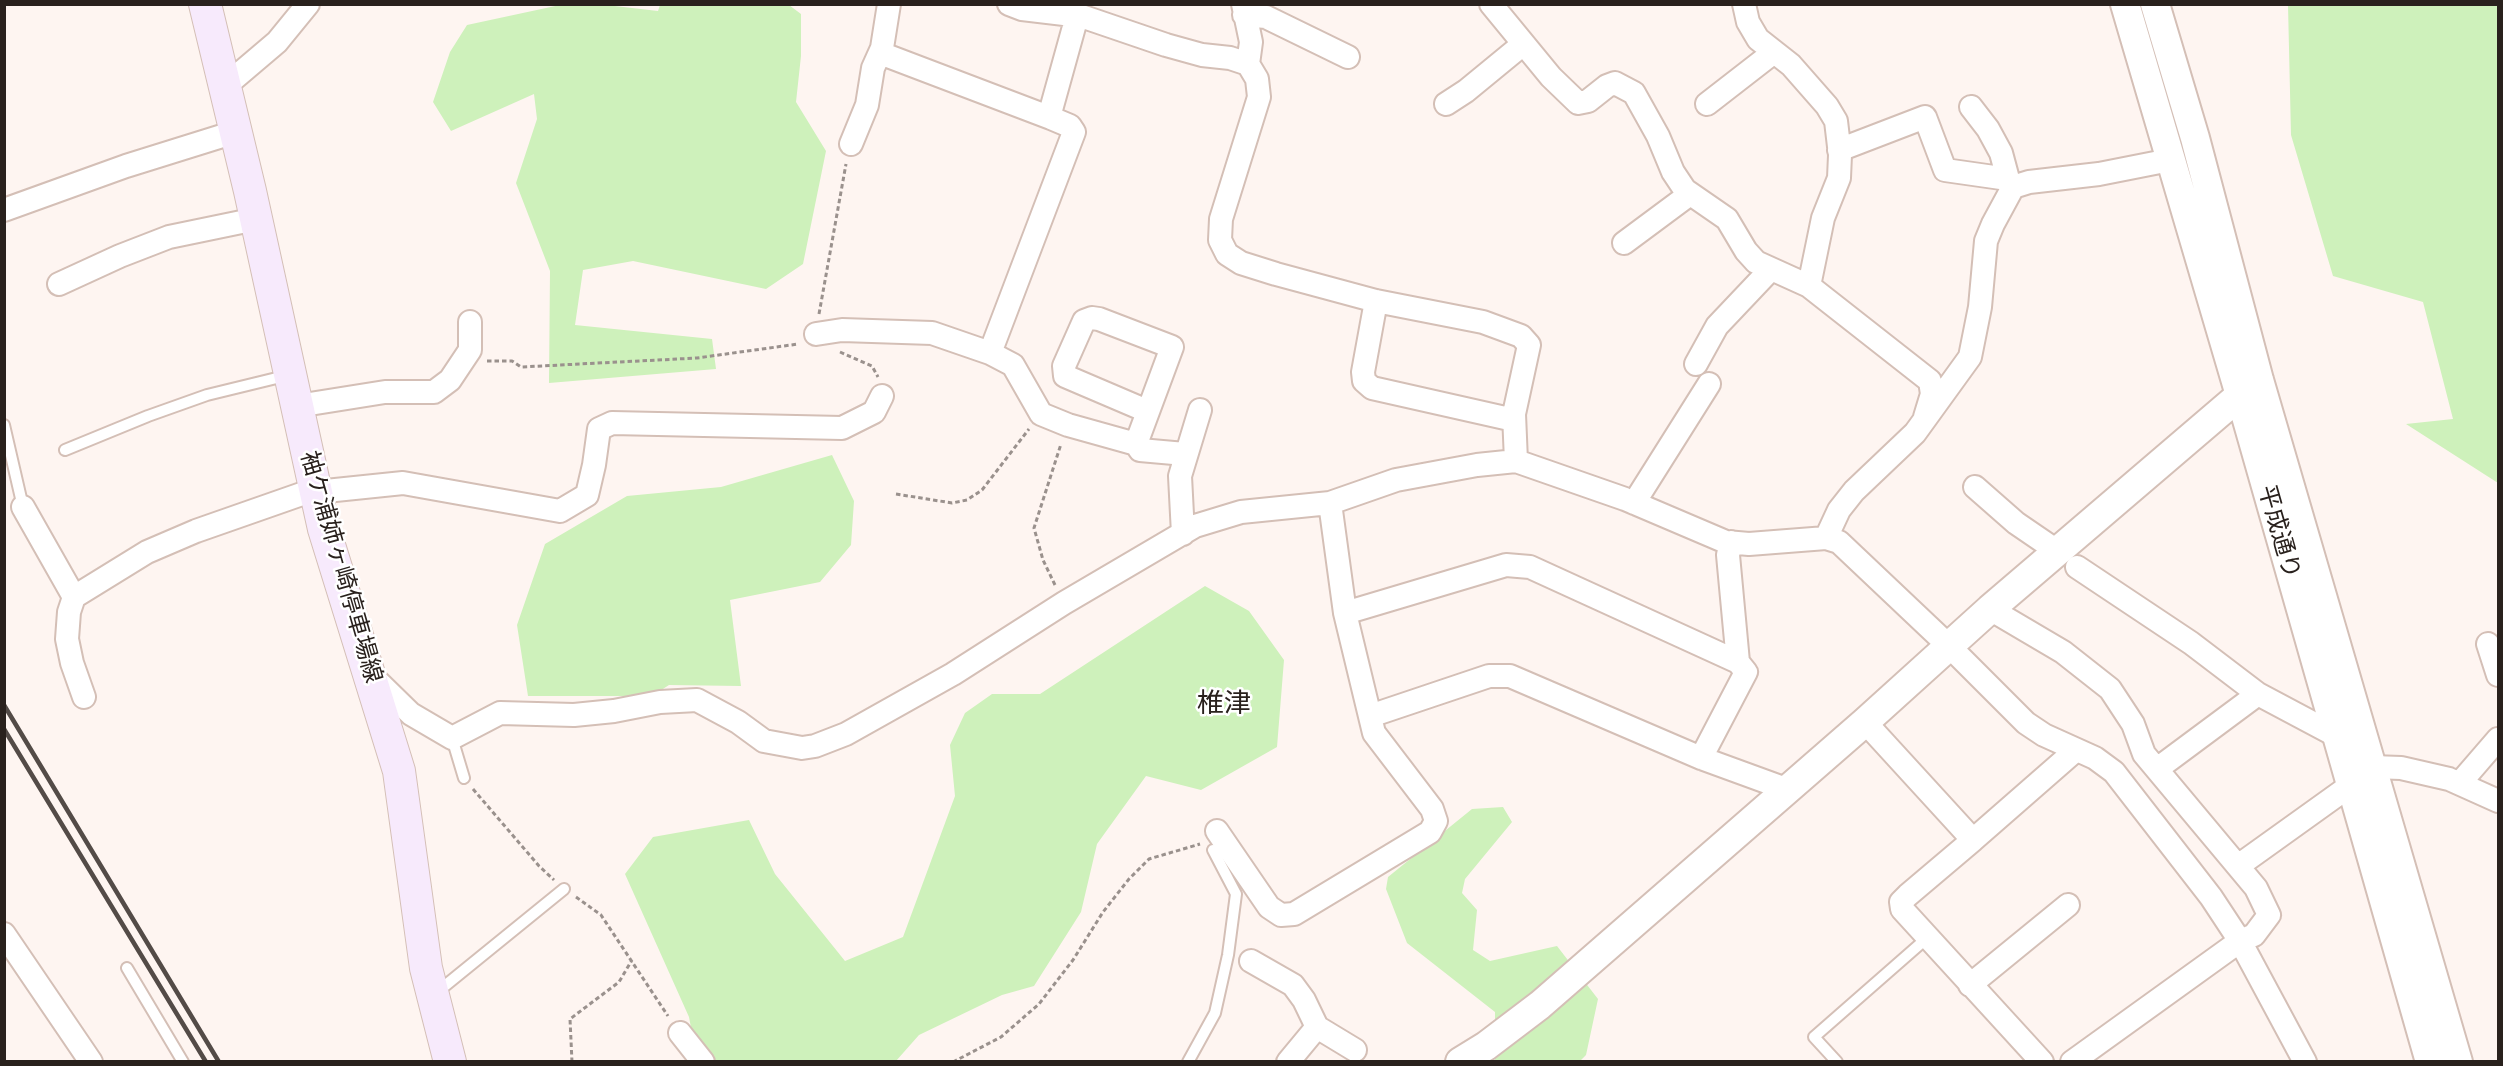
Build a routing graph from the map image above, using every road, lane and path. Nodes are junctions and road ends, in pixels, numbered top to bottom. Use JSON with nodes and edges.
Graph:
{"nodes":[{"id":1,"x":205,"y":4,"type":"edge"},
{"id":2,"x":308,"y":4,"type":"edge"},
{"id":3,"x":889,"y":4,"type":"edge"},
{"id":4,"x":1009,"y":4,"type":"edge"},
{"id":5,"x":1491,"y":4,"type":"edge"},
{"id":6,"x":1744,"y":4,"type":"edge"},
{"id":7,"x":2125,"y":4,"type":"edge"},
{"id":8,"x":2155,"y":4,"type":"edge"},
{"id":9,"x":1244,"y":10,"type":"edge"},
{"id":10,"x":1077,"y":16,"type":"junction"},
{"id":11,"x":1522,"y":45,"type":"junction"},
{"id":12,"x":1774,"y":52,"type":"junction"},
{"id":13,"x":880,"y":53,"type":"junction"},
{"id":14,"x":1348,"y":57,"type":"dead end"},
{"id":15,"x":1248,"y":64,"type":"junction"},
{"id":16,"x":224,"y":87,"type":"junction"},
{"id":17,"x":1446,"y":104,"type":"dead end"},
{"id":18,"x":1707,"y":104,"type":"dead end"},
{"id":19,"x":1971,"y":107,"type":"dead end"},
{"id":20,"x":1049,"y":117,"type":"junction"},
{"id":21,"x":235,"y":132,"type":"junction"},
{"id":22,"x":851,"y":144,"type":"joint"},
{"id":23,"x":1839,"y":150,"type":"junction"},
{"id":24,"x":2170,"y":160,"type":"junction"},
{"id":25,"x":2011,"y":183,"type":"junction"},
{"id":26,"x":1690,"y":194,"type":"junction"},
{"id":27,"x":4,"y":210,"type":"edge"},
{"id":28,"x":256,"y":219,"type":"junction"},
{"id":29,"x":1624,"y":243,"type":"dead end"},
{"id":30,"x":1771,"y":269,"type":"junction"},
{"id":31,"x":59,"y":284,"type":"dead end"},
{"id":32,"x":1809,"y":286,"type":"junction"},
{"id":33,"x":1376,"y":301,"type":"junction"},
{"id":34,"x":470,"y":322,"type":"dead end"},
{"id":35,"x":816,"y":337,"type":"junction"},
{"id":36,"x":990,"y":353,"type":"junction"},
{"id":37,"x":464,"y":360,"type":"junction"},
{"id":38,"x":1696,"y":364,"type":"dead end"},
{"id":39,"x":291,"y":375,"type":"junction"},
{"id":40,"x":1709,"y":384,"type":"dead end"},
{"id":41,"x":2250,"y":387,"type":"junction"},
{"id":42,"x":882,"y":396,"type":"joint"},
{"id":43,"x":297,"y":406,"type":"junction"},
{"id":44,"x":1200,"y":410,"type":"dead end"},
{"id":45,"x":1147,"y":411,"type":"junction"},
{"id":46,"x":1041,"y":414,"type":"junction"},
{"id":47,"x":1925,"y":417,"type":"junction"},
{"id":48,"x":1514,"y":420,"type":"junction"},
{"id":49,"x":4,"y":425,"type":"edge"},
{"id":50,"x":1068,"y":425,"type":"junction"},
{"id":51,"x":1136,"y":444,"type":"junction"},
{"id":52,"x":65,"y":450,"type":"dead end"},
{"id":53,"x":1185,"y":454,"type":"junction"},
{"id":54,"x":1516,"y":461,"type":"junction"},
{"id":55,"x":1975,"y":487,"type":"dead end"},
{"id":56,"x":316,"y":491,"type":"junction"},
{"id":57,"x":896,"y":494,"type":"dead end"},
{"id":58,"x":1330,"y":503,"type":"junction"},
{"id":59,"x":1634,"y":503,"type":"junction"},
{"id":60,"x":23,"y":507,"type":"joint"},
{"id":61,"x":1183,"y":534,"type":"junction"},
{"id":62,"x":1826,"y":538,"type":"junction"},
{"id":63,"x":1731,"y":542,"type":"junction"},
{"id":64,"x":2067,"y":559,"type":"junction"},
{"id":65,"x":74,"y":597,"type":"junction"},
{"id":66,"x":1064,"y":603,"type":"junction"},
{"id":67,"x":1990,"y":609,"type":"junction"},
{"id":68,"x":1345,"y":613,"type":"junction"},
{"id":69,"x":2488,"y":644,"type":"dead end"},
{"id":70,"x":1950,"y":647,"type":"junction"},
{"id":71,"x":1738,"y":662,"type":"junction"},
{"id":72,"x":370,"y":674,"type":"junction"},
{"id":73,"x":2499,"y":675,"type":"edge"},
{"id":74,"x":2258,"y":694,"type":"junction"},
{"id":75,"x":84,"y":697,"type":"dead end"},
{"id":76,"x":1370,"y":716,"type":"junction"},
{"id":77,"x":1865,"y":722,"type":"junction"},
{"id":78,"x":2337,"y":736,"type":"junction"},
{"id":79,"x":452,"y":738,"type":"junction"},
{"id":80,"x":2499,"y":739,"type":"edge"},
{"id":81,"x":2076,"y":750,"type":"junction"},
{"id":82,"x":1701,"y":758,"type":"junction"},
{"id":83,"x":2372,"y":767,"type":"junction"},
{"id":84,"x":2157,"y":769,"type":"junction"},
{"id":85,"x":464,"y":778,"type":"joint"},
{"id":86,"x":2460,"y":783,"type":"junction"},
{"id":87,"x":2351,"y":785,"type":"junction"},
{"id":88,"x":1786,"y":789,"type":"junction"},
{"id":89,"x":2499,"y":801,"type":"edge"},
{"id":90,"x":1215,"y":840,"type":"junction"},
{"id":91,"x":1973,"y":840,"type":"junction"},
{"id":92,"x":2238,"y":866,"type":"junction"},
{"id":93,"x":564,"y":890,"type":"junction"},
{"id":94,"x":2068,"y":905,"type":"dead end"},
{"id":95,"x":4,"y":934,"type":"edge"},
{"id":96,"x":1927,"y":938,"type":"junction"},
{"id":97,"x":2240,"y":941,"type":"junction"},
{"id":98,"x":632,"y":959,"type":"junction"},
{"id":99,"x":1251,"y":961,"type":"dead end"},
{"id":100,"x":127,"y":968,"type":"dead end"},
{"id":101,"x":1970,"y":985,"type":"junction"},
{"id":102,"x":433,"y":995,"type":"junction"},
{"id":103,"x":1317,"y":1027,"type":"junction"},
{"id":104,"x":680,"y":1033,"type":"joint"},
{"id":105,"x":1355,"y":1050,"type":"dead end"},
{"id":106,"x":91,"y":1062,"type":"edge"},
{"id":107,"x":183,"y":1062,"type":"edge"},
{"id":108,"x":450,"y":1062,"type":"edge"},
{"id":109,"x":572,"y":1062,"type":"edge"},
{"id":110,"x":703,"y":1062,"type":"edge"},
{"id":111,"x":953,"y":1062,"type":"edge"},
{"id":112,"x":1188,"y":1062,"type":"edge"},
{"id":113,"x":1288,"y":1062,"type":"edge"},
{"id":114,"x":1460,"y":1062,"type":"edge"},
{"id":115,"x":1837,"y":1062,"type":"edge"},
{"id":116,"x":2042,"y":1062,"type":"edge"},
{"id":117,"x":2072,"y":1062,"type":"edge"},
{"id":118,"x":2305,"y":1062,"type":"edge"},
{"id":119,"x":2430,"y":1062,"type":"edge"},
{"id":120,"x":2458,"y":1062,"type":"edge"}],
"edges":[{"from":1,"to":16,"type":"main road","name":"袖ケ浦姉ヶ崎停車場線"},
{"from":2,"to":16,"type":"street"},
{"from":3,"to":13,"type":"street"},
{"from":4,"to":10,"type":"street"},
{"from":5,"to":11,"type":"street"},
{"from":6,"to":12,"type":"street"},
{"from":7,"to":24,"type":"street","name":"平成通り"},
{"from":8,"to":41,"type":"street","name":"平成通り"},
{"from":9,"to":14,"type":"street"},
{"from":9,"to":15,"type":"street"},
{"from":10,"to":15,"type":"street"},
{"from":10,"to":20,"type":"street"},
{"from":11,"to":17,"type":"street"},
{"from":11,"to":26,"type":"street"},
{"from":12,"to":18,"type":"street"},
{"from":12,"to":23,"type":"street"},
{"from":13,"to":20,"type":"street"},
{"from":13,"to":22,"type":"street"},
{"from":15,"to":33,"type":"street"},
{"from":16,"to":21,"type":"main road","name":"袖ケ浦姉ヶ崎停車場線"},
{"from":19,"to":25,"type":"street"},
{"from":20,"to":36,"type":"street"},
{"from":21,"to":27,"type":"street"},
{"from":21,"to":28,"type":"main road","name":"袖ケ浦姉ヶ崎停車場線"},
{"from":22,"to":35,"type":"path"},
{"from":23,"to":25,"type":"street"},
{"from":23,"to":32,"type":"street"},
{"from":24,"to":25,"type":"street"},
{"from":24,"to":41,"type":"street","name":"平成通り"},
{"from":25,"to":47,"type":"street"},
{"from":26,"to":29,"type":"street"},
{"from":26,"to":30,"type":"street"},
{"from":28,"to":31,"type":"street"},
{"from":28,"to":39,"type":"main road","name":"袖ケ浦姉ヶ崎停車場線"},
{"from":30,"to":32,"type":"street"},
{"from":30,"to":38,"type":"street"},
{"from":32,"to":47,"type":"street"},
{"from":33,"to":48,"type":"street"},
{"from":33,"to":48,"type":"street"},
{"from":34,"to":37,"type":"street"},
{"from":35,"to":36,"type":"street"},
{"from":35,"to":37,"type":"path"},
{"from":35,"to":42,"type":"path"},
{"from":36,"to":46,"type":"street"},
{"from":37,"to":43,"type":"street"},
{"from":39,"to":43,"type":"main road","name":"袖ケ浦姉ヶ崎停車場線"},
{"from":39,"to":52,"type":"lane"},
{"from":40,"to":59,"type":"street"},
{"from":41,"to":64,"type":"street"},
{"from":41,"to":78,"type":"street","name":"平成通り"},
{"from":41,"to":83,"type":"street","name":"平成通り"},
{"from":42,"to":56,"type":"street"},
{"from":43,"to":56,"type":"main road","name":"袖ケ浦姉ヶ崎停車場線"},
{"from":44,"to":53,"type":"street"},
{"from":45,"to":45,"type":"street"},
{"from":45,"to":51,"type":"street"},
{"from":46,"to":50,"type":"street"},
{"from":46,"to":57,"type":"path"},
{"from":47,"to":62,"type":"street"},
{"from":48,"to":54,"type":"street"},
{"from":49,"to":60,"type":"lane"},
{"from":50,"to":51,"type":"street"},
{"from":50,"to":66,"type":"path"},
{"from":51,"to":53,"type":"street"},
{"from":53,"to":61,"type":"street"},
{"from":54,"to":58,"type":"street"},
{"from":54,"to":59,"type":"street"},
{"from":55,"to":64,"type":"street"},
{"from":56,"to":65,"type":"street"},
{"from":56,"to":72,"type":"main road","name":"袖ケ浦姉ヶ崎停車場線"},
{"from":58,"to":61,"type":"street"},
{"from":58,"to":68,"type":"street"},
{"from":59,"to":63,"type":"street"},
{"from":60,"to":65,"type":"street"},
{"from":61,"to":66,"type":"street"},
{"from":62,"to":63,"type":"street"},
{"from":62,"to":70,"type":"street"},
{"from":63,"to":71,"type":"street"},
{"from":64,"to":67,"type":"street"},
{"from":64,"to":74,"type":"street"},
{"from":65,"to":75,"type":"street"},
{"from":66,"to":79,"type":"street"},
{"from":67,"to":70,"type":"street"},
{"from":67,"to":84,"type":"street"},
{"from":68,"to":71,"type":"street"},
{"from":68,"to":76,"type":"street"},
{"from":69,"to":73,"type":"street"},
{"from":70,"to":77,"type":"street"},
{"from":70,"to":81,"type":"street"},
{"from":71,"to":82,"type":"street"},
{"from":72,"to":79,"type":"street"},
{"from":72,"to":102,"type":"main road","name":"袖ケ浦姉ヶ崎停車場線"},
{"from":74,"to":78,"type":"street"},
{"from":74,"to":84,"type":"street"},
{"from":76,"to":82,"type":"street"},
{"from":76,"to":90,"type":"street"},
{"from":77,"to":88,"type":"street"},
{"from":77,"to":91,"type":"street"},
{"from":78,"to":87,"type":"street","name":"平成通り"},
{"from":79,"to":85,"type":"lane"},
{"from":80,"to":86,"type":"street"},
{"from":81,"to":91,"type":"street"},
{"from":81,"to":97,"type":"street"},
{"from":82,"to":88,"type":"street"},
{"from":83,"to":86,"type":"street"},
{"from":83,"to":120,"type":"street","name":"平成通り"},
{"from":84,"to":92,"type":"street"},
{"from":85,"to":93,"type":"path"},
{"from":86,"to":89,"type":"street"},
{"from":87,"to":92,"type":"street"},
{"from":87,"to":119,"type":"street","name":"平成通り"},
{"from":88,"to":114,"type":"street"},
{"from":90,"to":111,"type":"path"},
{"from":90,"to":112,"type":"lane"},
{"from":91,"to":96,"type":"street"},
{"from":92,"to":97,"type":"street"},
{"from":93,"to":98,"type":"path"},
{"from":93,"to":102,"type":"lane"},
{"from":94,"to":101,"type":"street"},
{"from":95,"to":106,"type":"street"},
{"from":96,"to":101,"type":"street"},
{"from":96,"to":115,"type":"lane"},
{"from":97,"to":117,"type":"street"},
{"from":97,"to":118,"type":"street"},
{"from":98,"to":104,"type":"path"},
{"from":98,"to":109,"type":"path"},
{"from":99,"to":103,"type":"street"},
{"from":100,"to":107,"type":"lane"},
{"from":101,"to":116,"type":"street"},
{"from":102,"to":108,"type":"main road","name":"袖ケ浦姉ヶ崎停車場線"},
{"from":103,"to":105,"type":"street"},
{"from":103,"to":113,"type":"street"},
{"from":104,"to":110,"type":"street"}]}
